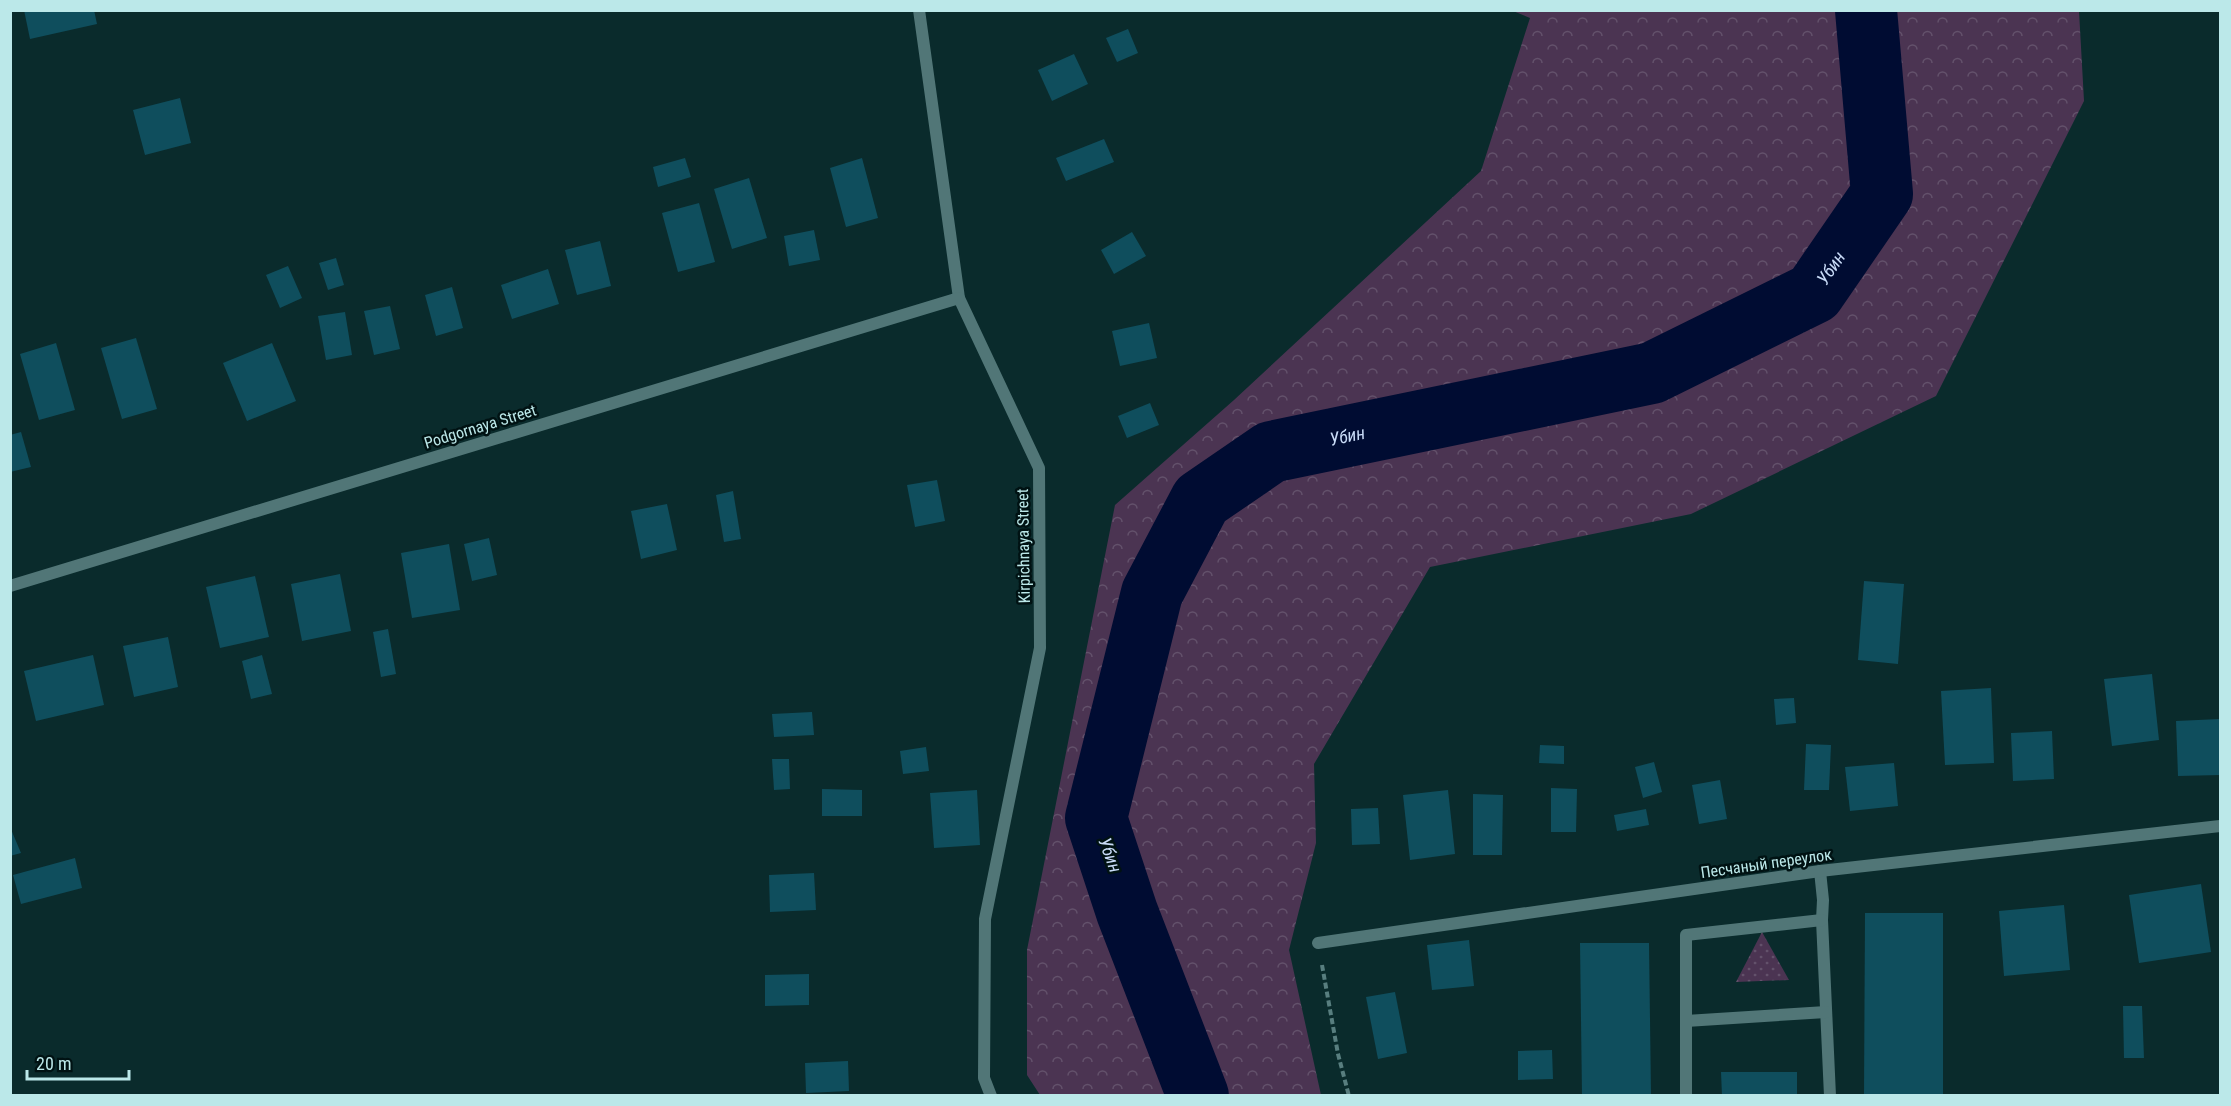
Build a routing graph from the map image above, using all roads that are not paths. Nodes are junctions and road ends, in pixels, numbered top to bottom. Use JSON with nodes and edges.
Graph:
{"nodes":[{"id":1,"x":919,"y":10,"type":"edge"},
{"id":2,"x":958,"y":298,"type":"junction"},
{"id":3,"x":10,"y":586,"type":"edge"},
{"id":4,"x":2220,"y":826,"type":"edge"},
{"id":5,"x":1820,"y":871,"type":"junction"},
{"id":6,"x":1822,"y":920,"type":"junction"},
{"id":7,"x":1318,"y":943,"type":"road end"},
{"id":8,"x":1826,"y":1012,"type":"junction"},
{"id":9,"x":1686,"y":1022,"type":"junction"},
{"id":10,"x":991,"y":1095,"type":"edge"},
{"id":11,"x":1686,"y":1095,"type":"edge"},
{"id":12,"x":1830,"y":1095,"type":"edge"}],
"edges":[{"from":1,"to":2,"type":"street","name":"Kirpichnaya Street"},
{"from":2,"to":3,"type":"street","name":"Podgornaya Street"},
{"from":2,"to":10,"type":"street","name":"Kirpichnaya Street"},
{"from":4,"to":5,"type":"street","name":"Песчаный переулок"},
{"from":5,"to":6,"type":"street"},
{"from":5,"to":7,"type":"street","name":"Песчаный переулок"},
{"from":6,"to":8,"type":"street"},
{"from":6,"to":9,"type":"street"},
{"from":8,"to":9,"type":"street"},
{"from":8,"to":12,"type":"street"},
{"from":9,"to":11,"type":"street"}]}
